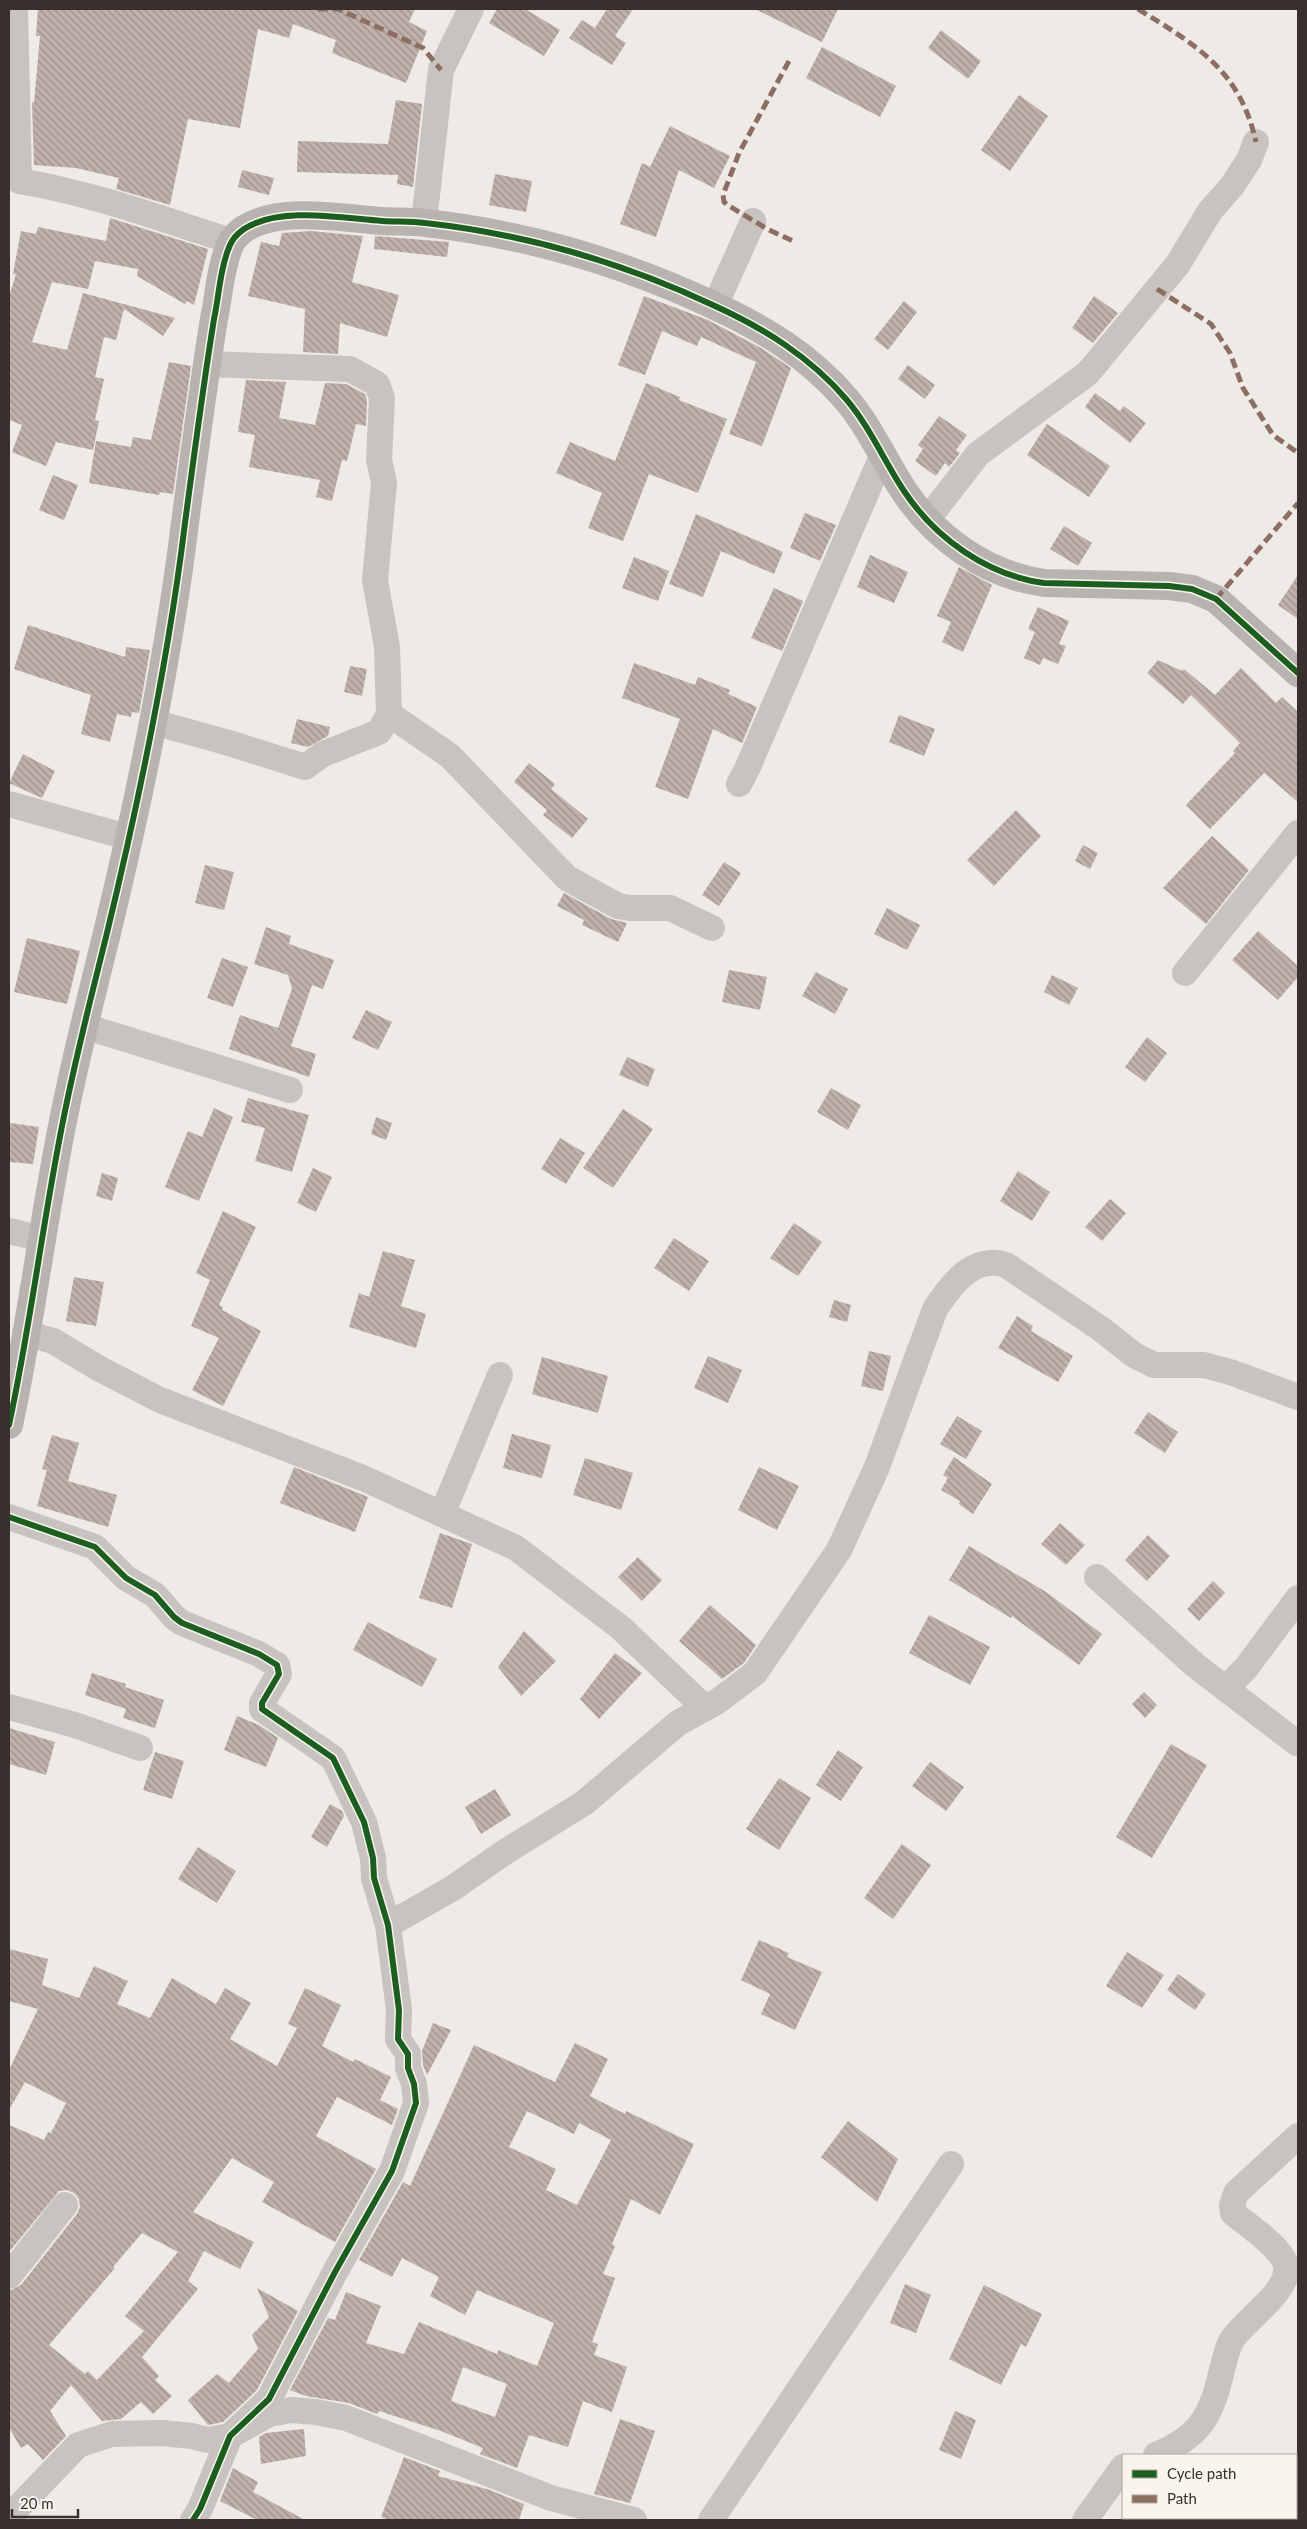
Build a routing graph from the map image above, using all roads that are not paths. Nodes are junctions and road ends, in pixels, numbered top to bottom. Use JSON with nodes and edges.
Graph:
{"nodes":[{"id":1,"x":15,"y":9,"type":"edge"},
{"id":2,"x":471,"y":9,"type":"edge"},
{"id":3,"x":1256,"y":142,"type":"dead end"},
{"id":4,"x":14,"y":182,"type":"edge"},
{"id":5,"x":754,"y":221,"type":"dead end"},
{"id":6,"x":424,"y":222,"type":"junction"},
{"id":7,"x":231,"y":241,"type":"junction"},
{"id":8,"x":715,"y":306,"type":"junction"},
{"id":9,"x":207,"y":364,"type":"junction"},
{"id":10,"x":883,"y":454,"type":"junction"},
{"id":11,"x":927,"y":520,"type":"junction"},
{"id":12,"x":1298,"y":673,"type":"edge"},
{"id":13,"x":389,"y":714,"type":"junction"},
{"id":14,"x":153,"y":722,"type":"junction"},
{"id":15,"x":738,"y":784,"type":"dead end"},
{"id":16,"x":9,"y":804,"type":"edge"},
{"id":17,"x":1298,"y":834,"type":"edge"},
{"id":18,"x":128,"y":837,"type":"junction"},
{"id":19,"x":712,"y":928,"type":"dead end"},
{"id":20,"x":1185,"y":973,"type":"dead end"},
{"id":21,"x":84,"y":1026,"type":"junction"},
{"id":22,"x":290,"y":1090,"type":"dead end"},
{"id":23,"x":9,"y":1232,"type":"edge"},
{"id":24,"x":43,"y":1239,"type":"junction"},
{"id":25,"x":25,"y":1333,"type":"junction"},
{"id":26,"x":500,"y":1375,"type":"dead end"},
{"id":27,"x":1298,"y":1398,"type":"edge"},
{"id":28,"x":9,"y":1425,"type":"edge"},
{"id":29,"x":442,"y":1514,"type":"junction"},
{"id":30,"x":9,"y":1517,"type":"edge"},
{"id":31,"x":1097,"y":1577,"type":"dead end"},
{"id":32,"x":1298,"y":1598,"type":"edge"},
{"id":33,"x":1226,"y":1688,"type":"junction"},
{"id":34,"x":9,"y":1707,"type":"edge"},
{"id":35,"x":705,"y":1708,"type":"junction"},
{"id":36,"x":1298,"y":1744,"type":"edge"},
{"id":37,"x":140,"y":1748,"type":"dead end"},
{"id":38,"x":388,"y":1925,"type":"junction"},
{"id":39,"x":1298,"y":2136,"type":"edge"},
{"id":40,"x":951,"y":2164,"type":"dead end"},
{"id":41,"x":65,"y":2205,"type":"dead end"},
{"id":42,"x":1292,"y":2261,"type":"edge"},
{"id":43,"x":9,"y":2276,"type":"edge"},
{"id":44,"x":230,"y":2436,"type":"junction"},
{"id":45,"x":1158,"y":2454,"type":"edge"},
{"id":46,"x":1122,"y":2468,"type":"edge"},
{"id":47,"x":9,"y":2517,"type":"edge"},
{"id":48,"x":193,"y":2520,"type":"edge"},
{"id":49,"x":634,"y":2520,"type":"edge"},
{"id":50,"x":710,"y":2520,"type":"edge"},
{"id":51,"x":1085,"y":2520,"type":"edge"}],
"edges":[{"from":1,"to":4,"type":"street"},
{"from":2,"to":6,"type":"street"},
{"from":3,"to":11,"type":"street"},
{"from":4,"to":7,"type":"street"},
{"from":5,"to":8,"type":"street"},
{"from":6,"to":7,"type":"street"},
{"from":6,"to":8,"type":"street"},
{"from":7,"to":9,"type":"street"},
{"from":8,"to":10,"type":"street"},
{"from":9,"to":13,"type":"street"},
{"from":9,"to":14,"type":"street"},
{"from":10,"to":11,"type":"street"},
{"from":10,"to":15,"type":"street"},
{"from":11,"to":12,"type":"street"},
{"from":13,"to":14,"type":"street"},
{"from":13,"to":19,"type":"street"},
{"from":14,"to":18,"type":"street"},
{"from":16,"to":18,"type":"street"},
{"from":17,"to":20,"type":"street"},
{"from":18,"to":21,"type":"street"},
{"from":21,"to":22,"type":"street"},
{"from":21,"to":24,"type":"street"},
{"from":23,"to":24,"type":"street"},
{"from":24,"to":25,"type":"street"},
{"from":25,"to":28,"type":"street"},
{"from":25,"to":29,"type":"street"},
{"from":26,"to":29,"type":"street"},
{"from":27,"to":35,"type":"street"},
{"from":29,"to":35,"type":"street"},
{"from":30,"to":38,"type":"street"},
{"from":31,"to":33,"type":"street"},
{"from":32,"to":33,"type":"street"},
{"from":33,"to":36,"type":"street"},
{"from":34,"to":37,"type":"street"},
{"from":35,"to":38,"type":"street"},
{"from":38,"to":44,"type":"street"},
{"from":39,"to":42,"type":"street"},
{"from":40,"to":50,"type":"street"},
{"from":41,"to":43,"type":"street"},
{"from":42,"to":45,"type":"street"},
{"from":44,"to":47,"type":"street"},
{"from":44,"to":48,"type":"street"},
{"from":44,"to":49,"type":"street"},
{"from":46,"to":51,"type":"street"}]}
